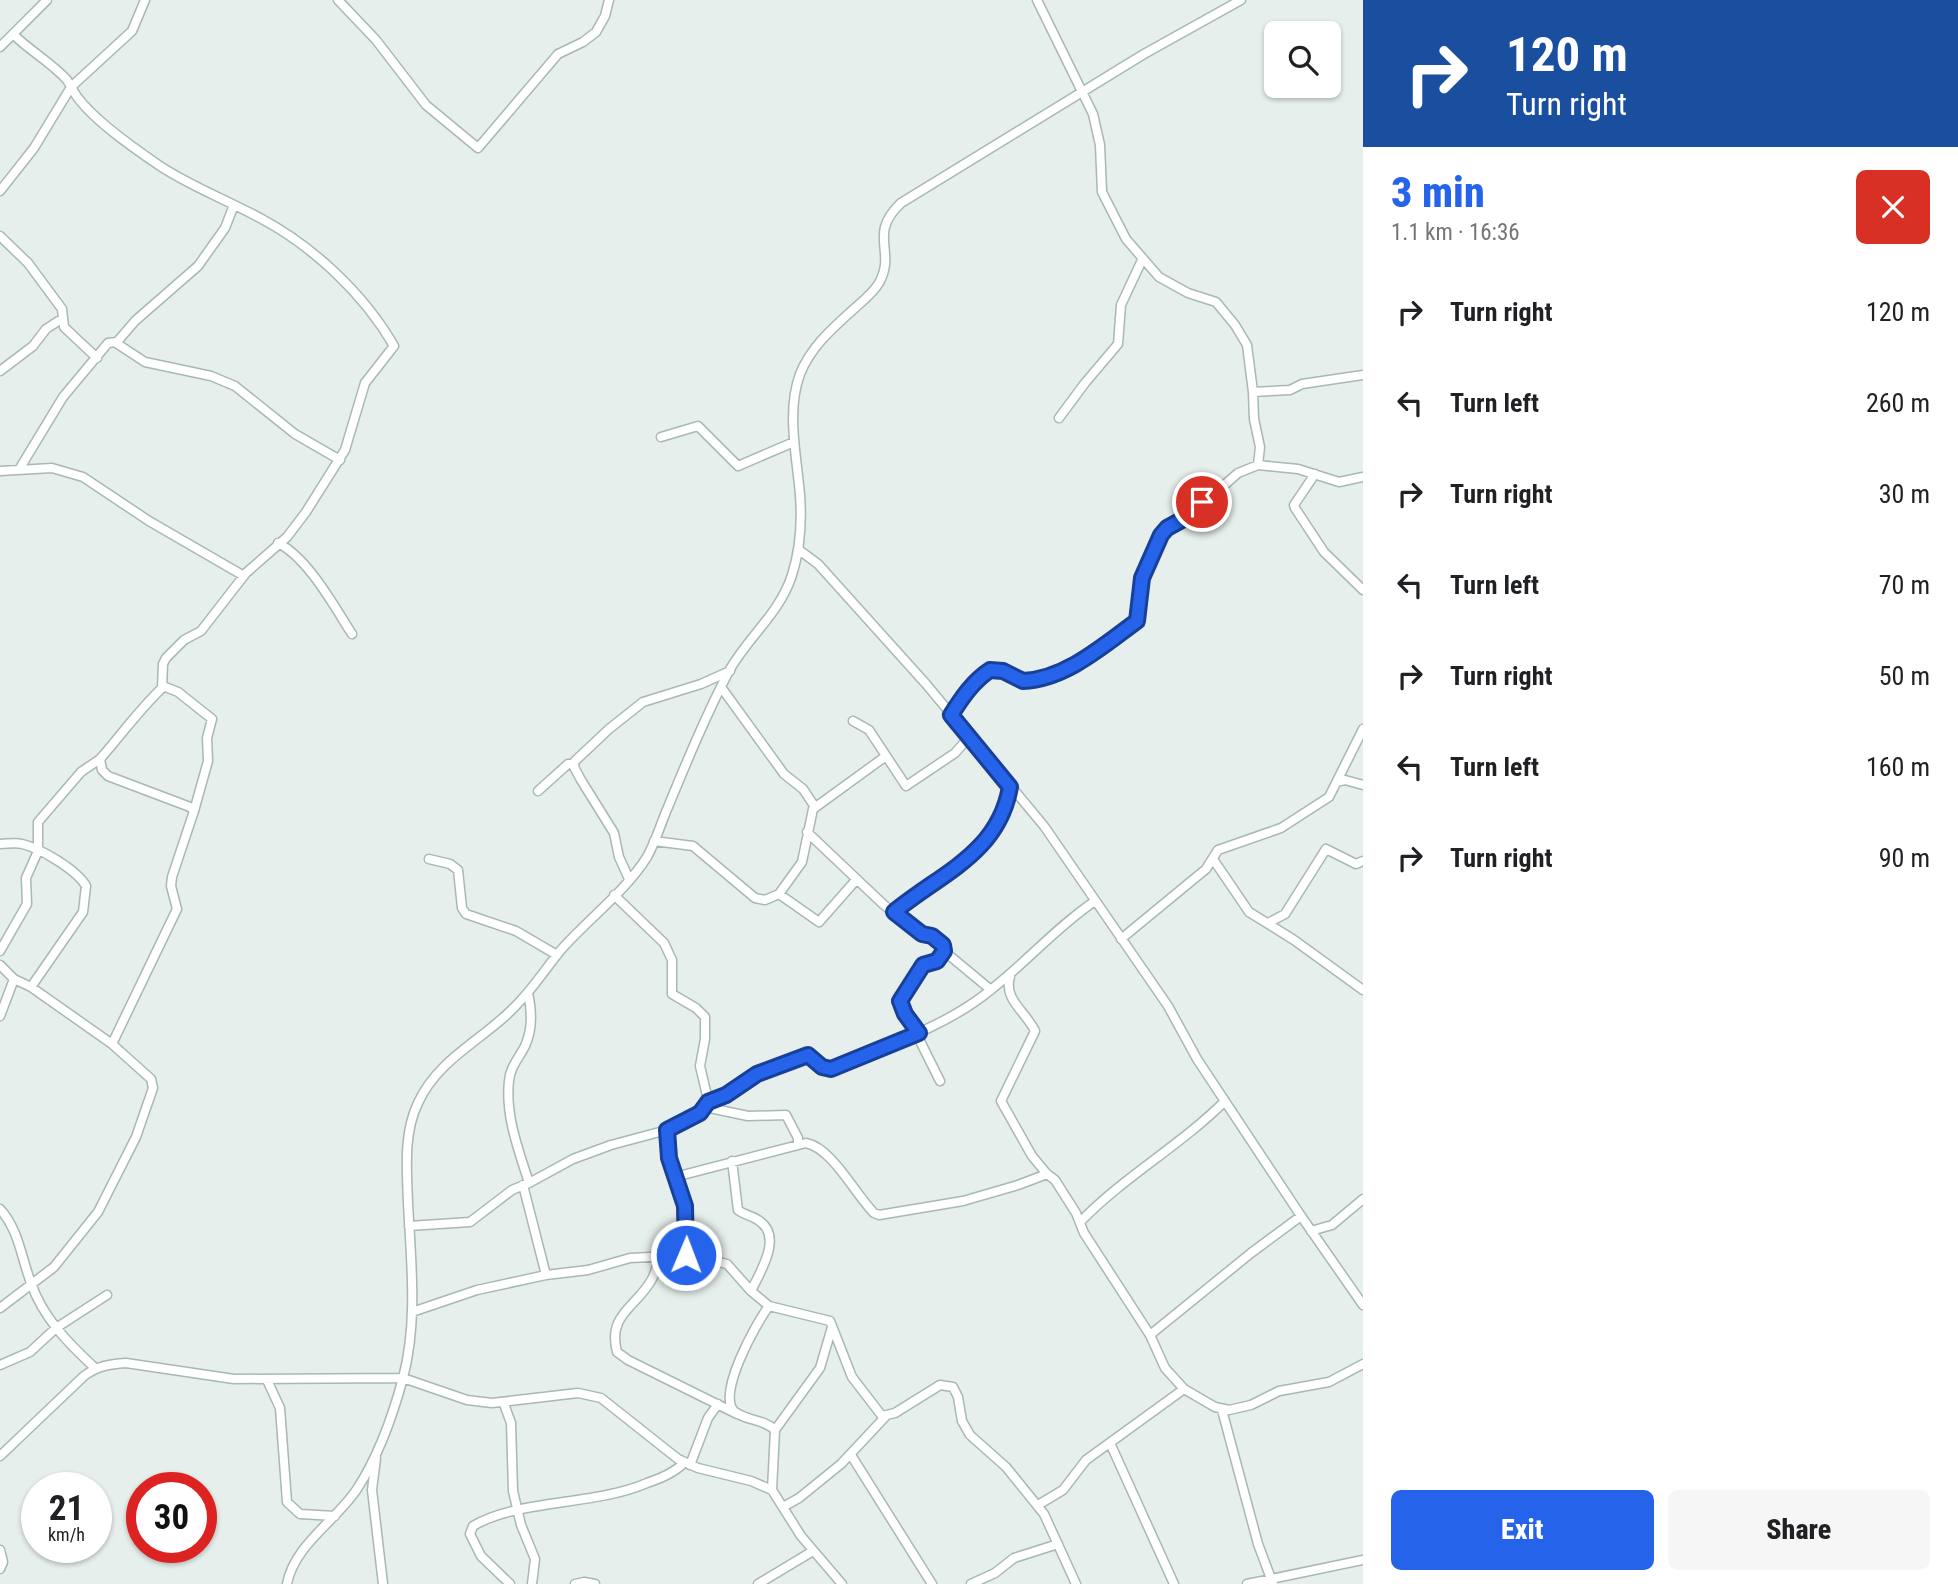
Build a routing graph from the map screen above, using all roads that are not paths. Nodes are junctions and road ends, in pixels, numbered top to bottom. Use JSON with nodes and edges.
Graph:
{"nodes":[{"id":1,"x":47,"y":0,"type":"edge"},
{"id":2,"x":145,"y":0,"type":"edge"},
{"id":3,"x":338,"y":0,"type":"edge"},
{"id":4,"x":609,"y":0,"type":"edge"},
{"id":5,"x":1037,"y":0,"type":"edge"},
{"id":6,"x":1241,"y":0,"type":"edge"},
{"id":7,"x":14,"y":35,"type":"junction"},
{"id":8,"x":0,"y":47,"type":"edge"},
{"id":9,"x":71,"y":87,"type":"junction"},
{"id":10,"x":1083,"y":92,"type":"junction"},
{"id":11,"x":0,"y":191,"type":"edge"},
{"id":12,"x":234,"y":205,"type":"junction"},
{"id":13,"x":0,"y":236,"type":"edge"},
{"id":14,"x":1142,"y":260,"type":"junction"},
{"id":15,"x":63,"y":318,"type":"junction"},
{"id":16,"x":116,"y":343,"type":"junction"},
{"id":17,"x":97,"y":358,"type":"junction"},
{"id":18,"x":0,"y":371,"type":"edge"},
{"id":19,"x":1363,"y":376,"type":"edge"},
{"id":20,"x":1253,"y":392,"type":"junction"},
{"id":21,"x":1059,"y":418,"type":"dead end"},
{"id":22,"x":661,"y":437,"type":"dead end"},
{"id":23,"x":794,"y":442,"type":"junction"},
{"id":24,"x":340,"y":460,"type":"junction"},
{"id":25,"x":1258,"y":465,"type":"junction"},
{"id":26,"x":20,"y":468,"type":"junction"},
{"id":27,"x":0,"y":471,"type":"edge"},
{"id":28,"x":1315,"y":474,"type":"junction"},
{"id":29,"x":1363,"y":477,"type":"edge"},
{"id":30,"x":278,"y":544,"type":"junction"},
{"id":31,"x":799,"y":550,"type":"junction"},
{"id":32,"x":244,"y":576,"type":"junction"},
{"id":33,"x":1363,"y":590,"type":"edge"},
{"id":34,"x":352,"y":634,"type":"dead end"},
{"id":35,"x":730,"y":671,"type":"junction"},
{"id":36,"x":163,"y":686,"type":"junction"},
{"id":37,"x":721,"y":687,"type":"junction"},
{"id":38,"x":951,"y":715,"type":"junction"},
{"id":39,"x":853,"y":721,"type":"dead end"},
{"id":40,"x":1363,"y":729,"type":"edge"},
{"id":41,"x":969,"y":737,"type":"junction"},
{"id":42,"x":886,"y":756,"type":"junction"},
{"id":43,"x":100,"y":759,"type":"junction"},
{"id":44,"x":574,"y":764,"type":"junction"},
{"id":45,"x":1337,"y":782,"type":"junction"},
{"id":46,"x":1363,"y":785,"type":"edge"},
{"id":47,"x":1010,"y":787,"type":"junction"},
{"id":48,"x":538,"y":791,"type":"dead end"},
{"id":49,"x":815,"y":807,"type":"junction"},
{"id":50,"x":194,"y":811,"type":"junction"},
{"id":51,"x":807,"y":832,"type":"junction"},
{"id":52,"x":654,"y":841,"type":"junction"},
{"id":53,"x":0,"y":844,"type":"edge"},
{"id":54,"x":38,"y":851,"type":"junction"},
{"id":55,"x":429,"y":859,"type":"dead end"},
{"id":56,"x":1213,"y":859,"type":"junction"},
{"id":57,"x":1363,"y":860,"type":"edge"},
{"id":58,"x":629,"y":879,"type":"junction"},
{"id":59,"x":856,"y":880,"type":"junction"},
{"id":60,"x":779,"y":894,"type":"junction"},
{"id":61,"x":614,"y":895,"type":"junction"},
{"id":62,"x":1095,"y":901,"type":"junction"},
{"id":63,"x":894,"y":912,"type":"junction"},
{"id":64,"x":1268,"y":923,"type":"junction"},
{"id":65,"x":1121,"y":939,"type":"junction"},
{"id":66,"x":0,"y":951,"type":"edge"},
{"id":67,"x":944,"y":951,"type":"junction"},
{"id":68,"x":557,"y":955,"type":"junction"},
{"id":69,"x":0,"y":965,"type":"edge"},
{"id":70,"x":1010,"y":977,"type":"junction"},
{"id":71,"x":14,"y":979,"type":"junction"},
{"id":72,"x":32,"y":987,"type":"junction"},
{"id":73,"x":991,"y":990,"type":"junction"},
{"id":74,"x":1363,"y":990,"type":"edge"},
{"id":75,"x":528,"y":993,"type":"junction"},
{"id":76,"x":0,"y":1016,"type":"edge"},
{"id":77,"x":919,"y":1033,"type":"junction"},
{"id":78,"x":112,"y":1044,"type":"junction"},
{"id":79,"x":940,"y":1081,"type":"dead end"},
{"id":80,"x":1225,"y":1101,"type":"junction"},
{"id":81,"x":706,"y":1104,"type":"junction"},
{"id":82,"x":667,"y":1130,"type":"junction"},
{"id":83,"x":798,"y":1144,"type":"junction"},
{"id":84,"x":732,"y":1161,"type":"junction"},
{"id":85,"x":1047,"y":1174,"type":"junction"},
{"id":86,"x":675,"y":1177,"type":"junction"},
{"id":87,"x":526,"y":1184,"type":"junction"},
{"id":88,"x":1363,"y":1199,"type":"edge"},
{"id":89,"x":0,"y":1209,"type":"edge"},
{"id":90,"x":1301,"y":1216,"type":"junction"},
{"id":91,"x":1082,"y":1221,"type":"junction"},
{"id":92,"x":409,"y":1226,"type":"junction"},
{"id":93,"x":1311,"y":1231,"type":"junction"},
{"id":94,"x":686,"y":1255,"type":"junction"},
{"id":95,"x":660,"y":1257,"type":"junction"},
{"id":96,"x":547,"y":1275,"type":"junction"},
{"id":97,"x":30,"y":1282,"type":"junction"},
{"id":98,"x":751,"y":1292,"type":"junction"},
{"id":99,"x":1360,"y":1293,"type":"edge"},
{"id":100,"x":107,"y":1295,"type":"dead end"},
{"id":101,"x":1363,"y":1305,"type":"edge"},
{"id":102,"x":769,"y":1307,"type":"junction"},
{"id":103,"x":0,"y":1308,"type":"edge"},
{"id":104,"x":412,"y":1312,"type":"junction"},
{"id":105,"x":832,"y":1326,"type":"junction"},
{"id":106,"x":56,"y":1328,"type":"junction"},
{"id":107,"x":1150,"y":1335,"type":"junction"},
{"id":108,"x":1363,"y":1364,"type":"edge"},
{"id":109,"x":0,"y":1365,"type":"edge"},
{"id":110,"x":95,"y":1368,"type":"junction"},
{"id":111,"x":403,"y":1378,"type":"junction"},
{"id":112,"x":267,"y":1380,"type":"junction"},
{"id":113,"x":1184,"y":1389,"type":"junction"},
{"id":114,"x":504,"y":1404,"type":"junction"},
{"id":115,"x":718,"y":1404,"type":"junction"},
{"id":116,"x":1222,"y":1410,"type":"junction"},
{"id":117,"x":737,"y":1414,"type":"junction"},
{"id":118,"x":884,"y":1417,"type":"junction"},
{"id":119,"x":775,"y":1430,"type":"junction"},
{"id":120,"x":1110,"y":1443,"type":"junction"},
{"id":121,"x":376,"y":1451,"type":"junction"},
{"id":122,"x":0,"y":1455,"type":"edge"},
{"id":123,"x":851,"y":1455,"type":"junction"},
{"id":124,"x":687,"y":1463,"type":"junction"},
{"id":125,"x":772,"y":1490,"type":"junction"},
{"id":126,"x":1038,"y":1505,"type":"junction"},
{"id":127,"x":783,"y":1507,"type":"junction"},
{"id":128,"x":517,"y":1511,"type":"junction"},
{"id":129,"x":335,"y":1516,"type":"junction"},
{"id":130,"x":1058,"y":1544,"type":"junction"},
{"id":131,"x":0,"y":1550,"type":"edge"},
{"id":132,"x":813,"y":1551,"type":"junction"},
{"id":133,"x":1363,"y":1560,"type":"edge"},
{"id":134,"x":0,"y":1569,"type":"edge"},
{"id":135,"x":1272,"y":1582,"type":"edge"},
{"id":136,"x":287,"y":1584,"type":"edge"},
{"id":137,"x":383,"y":1584,"type":"edge"},
{"id":138,"x":510,"y":1584,"type":"edge"},
{"id":139,"x":532,"y":1584,"type":"edge"},
{"id":140,"x":575,"y":1584,"type":"edge"},
{"id":141,"x":595,"y":1584,"type":"edge"},
{"id":142,"x":758,"y":1584,"type":"edge"},
{"id":143,"x":842,"y":1584,"type":"edge"},
{"id":144,"x":932,"y":1584,"type":"edge"},
{"id":145,"x":971,"y":1584,"type":"edge"},
{"id":146,"x":1076,"y":1584,"type":"edge"},
{"id":147,"x":1174,"y":1584,"type":"edge"},
{"id":148,"x":1247,"y":1584,"type":"edge"}],
"edges":[{"from":1,"to":7,"type":"street"},
{"from":2,"to":9,"type":"street"},
{"from":3,"to":4,"type":"street"},
{"from":5,"to":10,"type":"street"},
{"from":6,"to":10,"type":"street"},
{"from":7,"to":8,"type":"street"},
{"from":7,"to":9,"type":"street"},
{"from":9,"to":11,"type":"street"},
{"from":9,"to":12,"type":"street"},
{"from":10,"to":14,"type":"street"},
{"from":10,"to":23,"type":"street"},
{"from":12,"to":16,"type":"street"},
{"from":12,"to":24,"type":"street"},
{"from":13,"to":15,"type":"street"},
{"from":14,"to":20,"type":"street"},
{"from":14,"to":21,"type":"street"},
{"from":15,"to":17,"type":"street"},
{"from":15,"to":18,"type":"street"},
{"from":16,"to":17,"type":"street"},
{"from":16,"to":24,"type":"street"},
{"from":17,"to":26,"type":"street"},
{"from":19,"to":20,"type":"street"},
{"from":20,"to":25,"type":"street"},
{"from":22,"to":23,"type":"street"},
{"from":23,"to":31,"type":"street"},
{"from":24,"to":30,"type":"street"},
{"from":25,"to":28,"type":"street"},
{"from":25,"to":38,"type":"street"},
{"from":26,"to":27,"type":"street"},
{"from":26,"to":32,"type":"street"},
{"from":28,"to":29,"type":"street"},
{"from":28,"to":33,"type":"street"},
{"from":30,"to":32,"type":"street"},
{"from":30,"to":34,"type":"street"},
{"from":31,"to":35,"type":"street"},
{"from":31,"to":38,"type":"street"},
{"from":32,"to":36,"type":"street"},
{"from":35,"to":37,"type":"street"},
{"from":35,"to":44,"type":"street"},
{"from":36,"to":43,"type":"street"},
{"from":36,"to":50,"type":"street"},
{"from":37,"to":49,"type":"street"},
{"from":37,"to":52,"type":"street"},
{"from":38,"to":41,"type":"street"},
{"from":39,"to":42,"type":"street"},
{"from":40,"to":45,"type":"street"},
{"from":41,"to":42,"type":"street"},
{"from":41,"to":47,"type":"street"},
{"from":42,"to":49,"type":"street"},
{"from":43,"to":50,"type":"street"},
{"from":43,"to":54,"type":"street"},
{"from":44,"to":48,"type":"street"},
{"from":44,"to":58,"type":"street"},
{"from":45,"to":46,"type":"street"},
{"from":45,"to":56,"type":"street"},
{"from":47,"to":62,"type":"street"},
{"from":47,"to":63,"type":"street"},
{"from":49,"to":51,"type":"street"},
{"from":50,"to":78,"type":"street"},
{"from":51,"to":59,"type":"street"},
{"from":51,"to":60,"type":"street"},
{"from":52,"to":58,"type":"street"},
{"from":52,"to":60,"type":"street"},
{"from":53,"to":54,"type":"street"},
{"from":54,"to":66,"type":"street"},
{"from":54,"to":72,"type":"street"},
{"from":55,"to":68,"type":"street"},
{"from":56,"to":64,"type":"street"},
{"from":56,"to":65,"type":"street"},
{"from":57,"to":64,"type":"street"},
{"from":58,"to":61,"type":"street"},
{"from":59,"to":60,"type":"street"},
{"from":59,"to":63,"type":"street"},
{"from":61,"to":68,"type":"street"},
{"from":61,"to":81,"type":"street"},
{"from":62,"to":65,"type":"street"},
{"from":62,"to":70,"type":"street"},
{"from":63,"to":67,"type":"street"},
{"from":64,"to":74,"type":"street"},
{"from":65,"to":80,"type":"street"},
{"from":67,"to":73,"type":"street"},
{"from":67,"to":77,"type":"street"},
{"from":68,"to":75,"type":"street"},
{"from":69,"to":71,"type":"street"},
{"from":70,"to":73,"type":"street"},
{"from":70,"to":85,"type":"street"},
{"from":71,"to":72,"type":"street"},
{"from":71,"to":76,"type":"street"},
{"from":72,"to":78,"type":"street"},
{"from":73,"to":77,"type":"street"},
{"from":75,"to":87,"type":"street"},
{"from":75,"to":92,"type":"street"},
{"from":77,"to":79,"type":"street"},
{"from":77,"to":81,"type":"street"},
{"from":78,"to":97,"type":"street"},
{"from":80,"to":90,"type":"street"},
{"from":80,"to":91,"type":"street"},
{"from":81,"to":82,"type":"street"},
{"from":81,"to":83,"type":"street"},
{"from":82,"to":86,"type":"street"},
{"from":82,"to":87,"type":"street"},
{"from":83,"to":84,"type":"street"},
{"from":83,"to":85,"type":"street"},
{"from":84,"to":86,"type":"street"},
{"from":84,"to":98,"type":"street"},
{"from":85,"to":91,"type":"street"},
{"from":86,"to":94,"type":"street"},
{"from":87,"to":92,"type":"street"},
{"from":87,"to":96,"type":"street"},
{"from":88,"to":93,"type":"street"},
{"from":89,"to":97,"type":"street"},
{"from":90,"to":93,"type":"street"},
{"from":90,"to":107,"type":"street"},
{"from":91,"to":107,"type":"street"},
{"from":92,"to":104,"type":"street"},
{"from":93,"to":99,"type":"street"},
{"from":94,"to":95,"type":"street"},
{"from":94,"to":98,"type":"street"},
{"from":95,"to":96,"type":"street"},
{"from":95,"to":115,"type":"street"},
{"from":96,"to":104,"type":"street"},
{"from":97,"to":103,"type":"street"},
{"from":97,"to":106,"type":"street"},
{"from":98,"to":102,"type":"street"},
{"from":99,"to":101,"type":"street"},
{"from":100,"to":106,"type":"street"},
{"from":102,"to":105,"type":"street"},
{"from":102,"to":117,"type":"street"},
{"from":104,"to":111,"type":"street"},
{"from":105,"to":118,"type":"street"},
{"from":105,"to":119,"type":"street"},
{"from":106,"to":109,"type":"street"},
{"from":106,"to":110,"type":"street"},
{"from":107,"to":113,"type":"street"},
{"from":108,"to":116,"type":"street"},
{"from":110,"to":112,"type":"street"},
{"from":110,"to":122,"type":"street"},
{"from":111,"to":112,"type":"street"},
{"from":111,"to":114,"type":"street"},
{"from":111,"to":121,"type":"street"},
{"from":112,"to":129,"type":"street"},
{"from":113,"to":116,"type":"street"},
{"from":113,"to":120,"type":"street"},
{"from":114,"to":124,"type":"street"},
{"from":114,"to":128,"type":"street"},
{"from":115,"to":117,"type":"street"},
{"from":115,"to":124,"type":"street"},
{"from":116,"to":135,"type":"street"},
{"from":117,"to":119,"type":"street"},
{"from":118,"to":123,"type":"street"},
{"from":118,"to":126,"type":"street"},
{"from":119,"to":125,"type":"street"},
{"from":120,"to":126,"type":"street"},
{"from":120,"to":147,"type":"street"},
{"from":121,"to":129,"type":"street"},
{"from":121,"to":137,"type":"street"},
{"from":123,"to":127,"type":"street"},
{"from":123,"to":144,"type":"street"},
{"from":124,"to":125,"type":"street"},
{"from":124,"to":128,"type":"street"},
{"from":125,"to":127,"type":"street"},
{"from":126,"to":130,"type":"street"},
{"from":127,"to":132,"type":"street"},
{"from":128,"to":138,"type":"street"},
{"from":128,"to":139,"type":"street"},
{"from":129,"to":136,"type":"street"},
{"from":130,"to":145,"type":"street"},
{"from":130,"to":146,"type":"street"},
{"from":131,"to":134,"type":"street"},
{"from":132,"to":142,"type":"street"},
{"from":132,"to":143,"type":"street"},
{"from":133,"to":135,"type":"street"},
{"from":135,"to":148,"type":"street"},
{"from":140,"to":141,"type":"street"}]}
